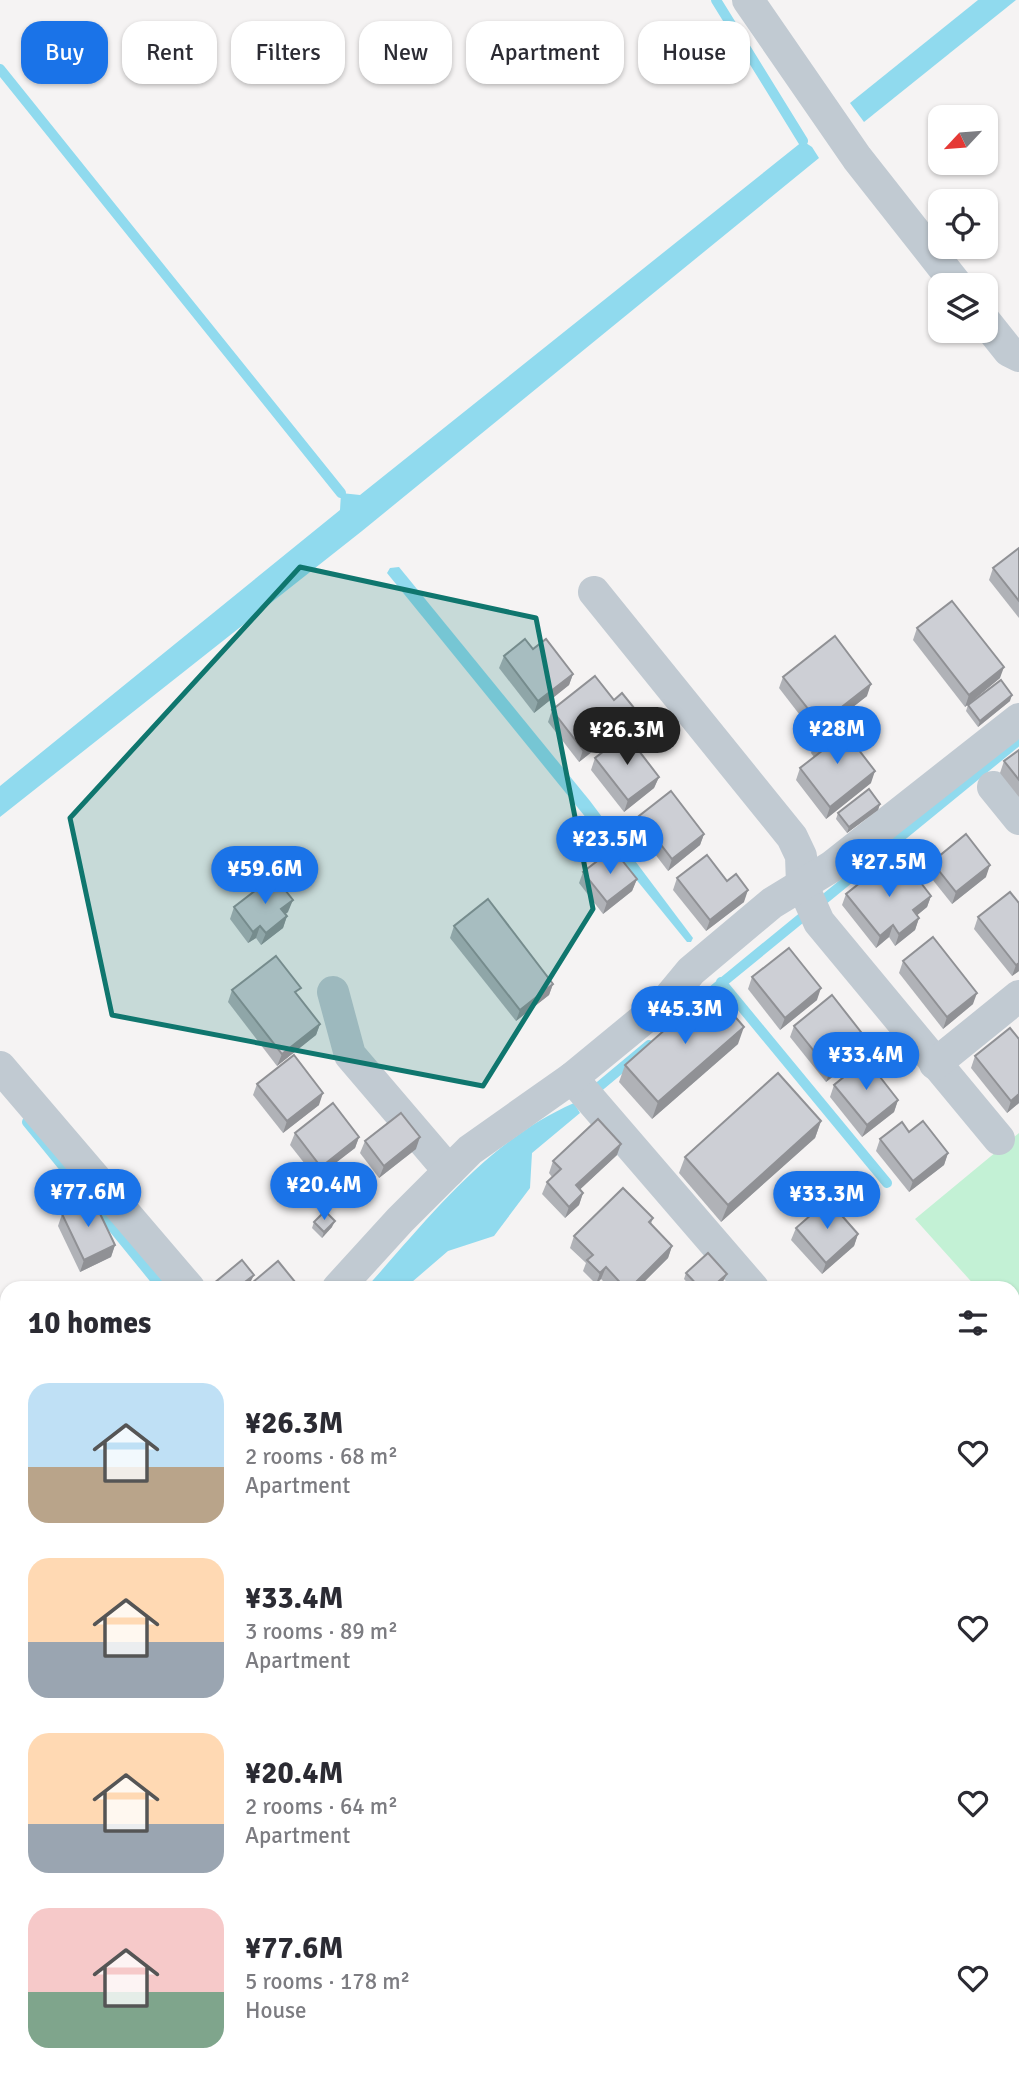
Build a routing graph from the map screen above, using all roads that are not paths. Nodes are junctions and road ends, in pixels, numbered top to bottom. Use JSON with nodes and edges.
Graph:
{"nodes":[{"id":1,"x":748,"y":0,"type":"edge"},
{"id":2,"x":948,"y":273,"type":"edge"},
{"id":3,"x":998,"y":337,"type":"edge"},
{"id":4,"x":1019,"y":356,"type":"edge"},
{"id":5,"x":594,"y":592,"type":"dead end"},
{"id":6,"x":1019,"y":719,"type":"edge"},
{"id":7,"x":993,"y":787,"type":"dead end"},
{"id":8,"x":1019,"y":819,"type":"edge"},
{"id":9,"x":802,"y":884,"type":"junction"},
{"id":10,"x":333,"y":992,"type":"dead end"},
{"id":11,"x":1019,"y":996,"type":"edge"},
{"id":12,"x":935,"y":1065,"type":"junction"},
{"id":13,"x":0,"y":1067,"type":"edge"},
{"id":14,"x":572,"y":1078,"type":"junction"},
{"id":15,"x":999,"y":1139,"type":"dead end"},
{"id":16,"x":449,"y":1171,"type":"junction"},
{"id":17,"x":183,"y":1281,"type":"edge"},
{"id":18,"x":345,"y":1281,"type":"edge"},
{"id":19,"x":747,"y":1281,"type":"edge"}],
"edges":[{"from":1,"to":2,"type":"street"},
{"from":3,"to":4,"type":"street"},
{"from":5,"to":9,"type":"street"},
{"from":6,"to":9,"type":"street"},
{"from":7,"to":8,"type":"street"},
{"from":9,"to":12,"type":"street"},
{"from":9,"to":14,"type":"street"},
{"from":10,"to":16,"type":"street"},
{"from":11,"to":12,"type":"street"},
{"from":12,"to":15,"type":"street"},
{"from":13,"to":17,"type":"street"},
{"from":14,"to":16,"type":"street"},
{"from":14,"to":19,"type":"street"},
{"from":16,"to":18,"type":"street"}]}
